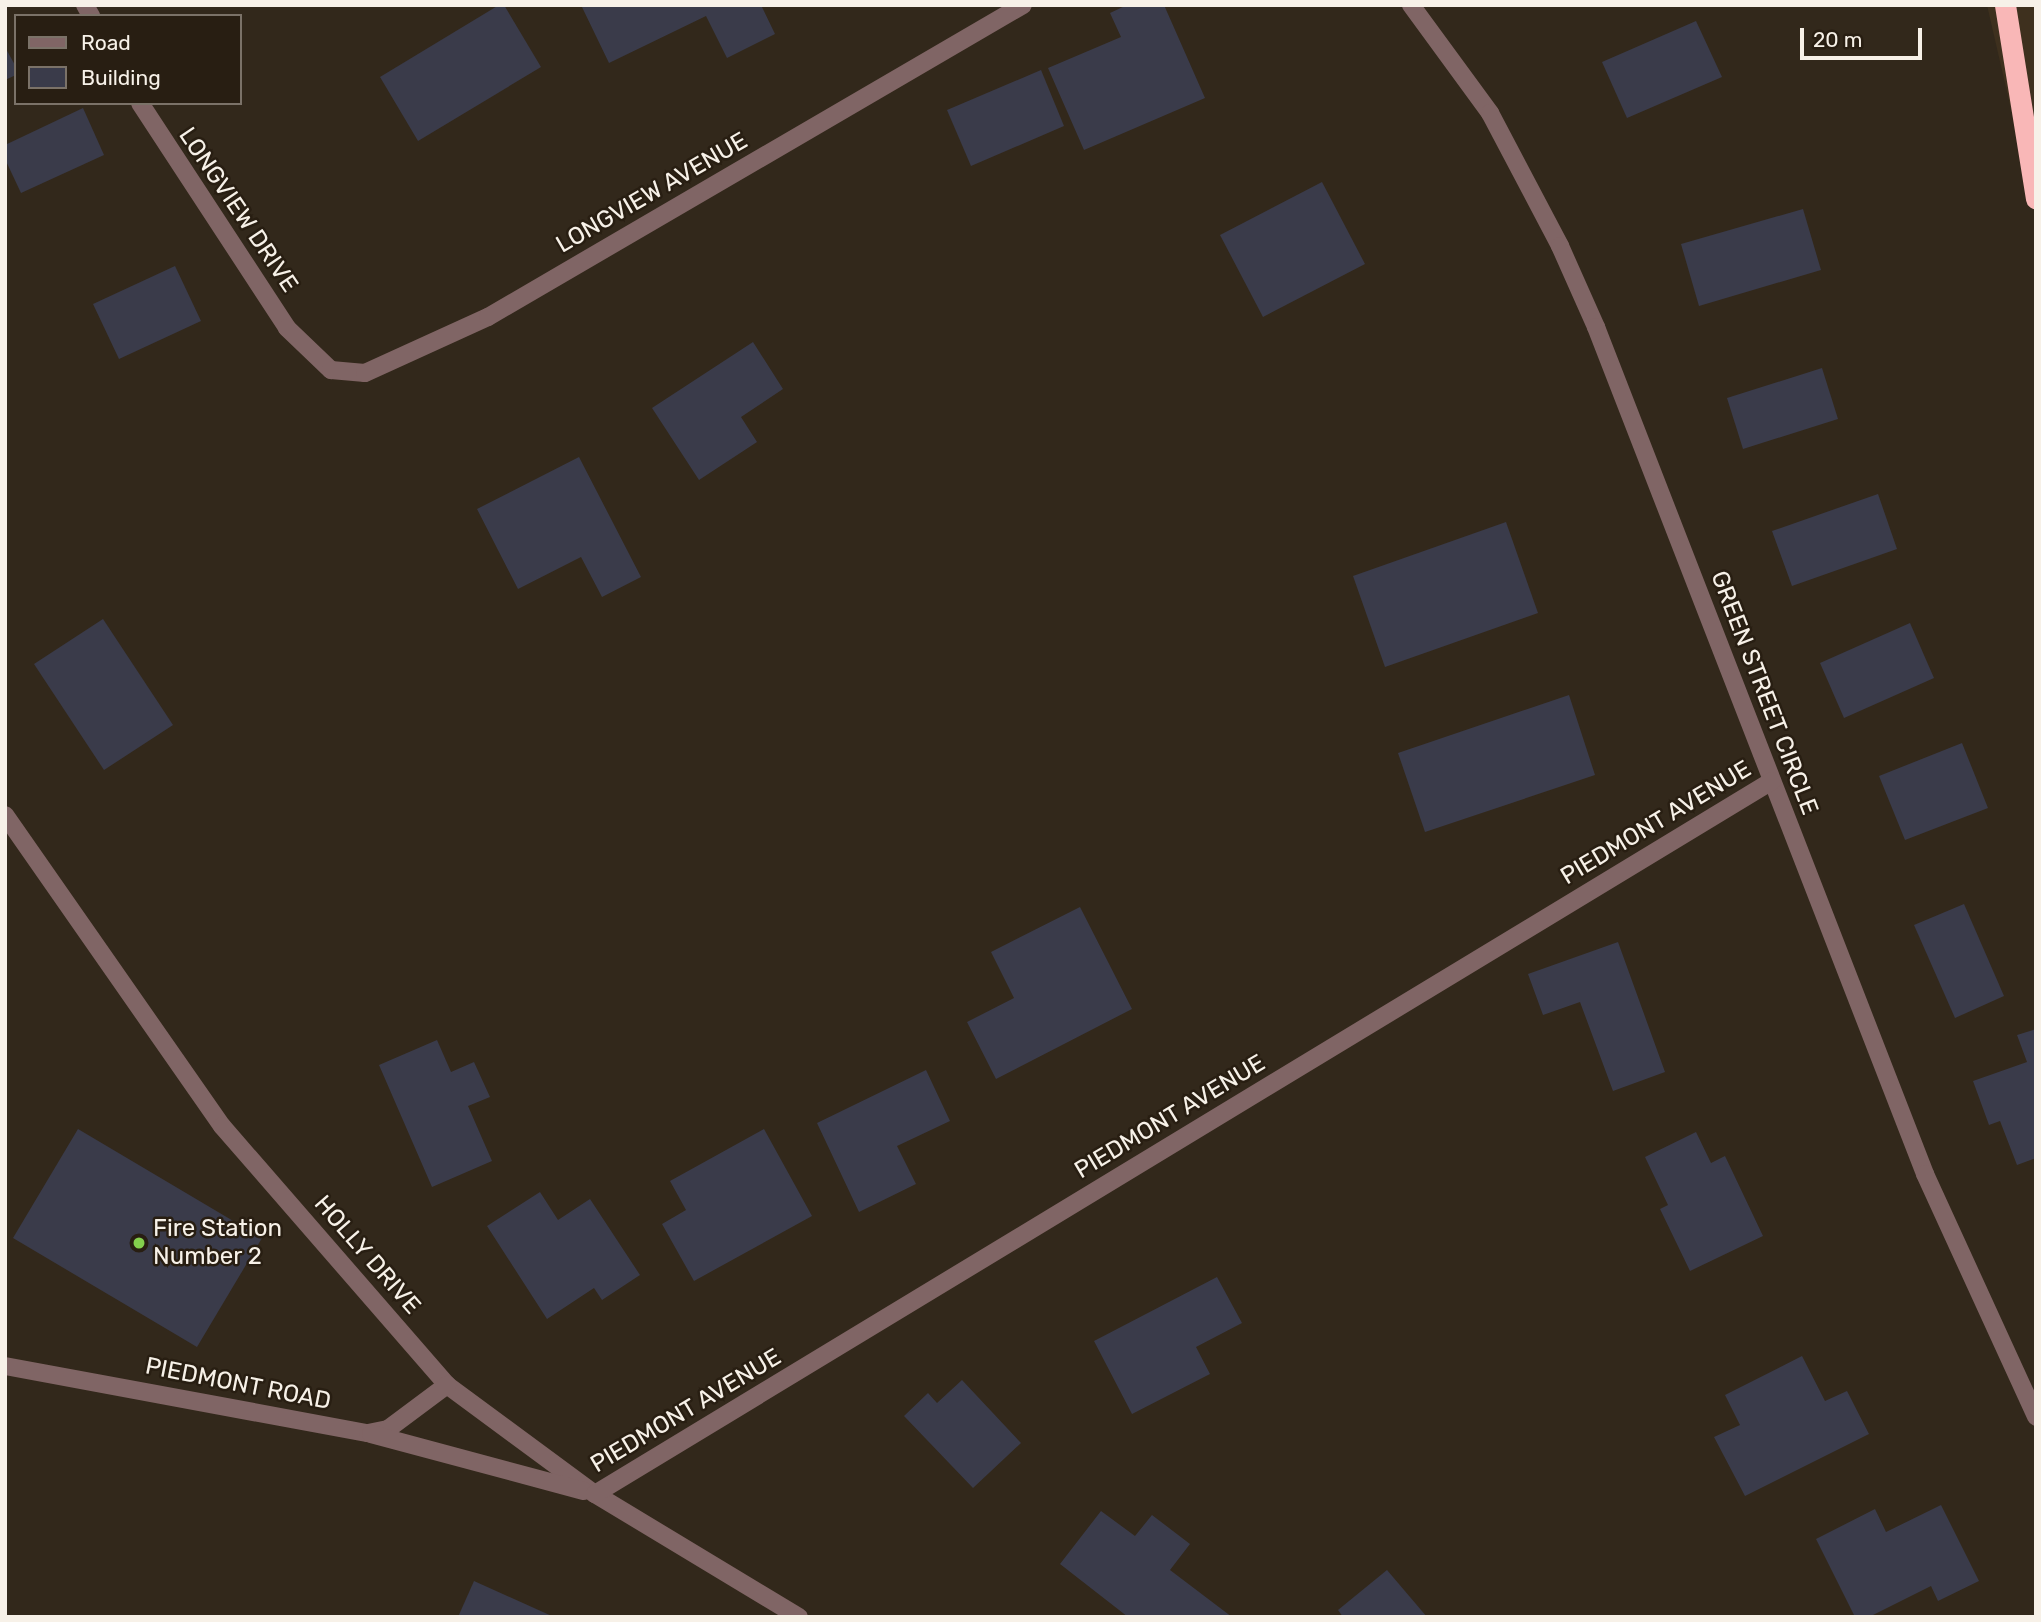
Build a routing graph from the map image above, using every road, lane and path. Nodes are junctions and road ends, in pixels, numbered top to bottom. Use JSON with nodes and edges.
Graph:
{"nodes":[{"id":1,"x":1023,"y":5,"type":"edge"},
{"id":2,"x":1411,"y":5,"type":"edge"},
{"id":3,"x":2005,"y":5,"type":"edge"},
{"id":4,"x":141,"y":105,"type":"edge"},
{"id":5,"x":2030,"y":129,"type":"edge"},
{"id":6,"x":2036,"y":199,"type":"edge"},
{"id":7,"x":301,"y":340,"type":"joint"},
{"id":8,"x":1772,"y":781,"type":"junction"},
{"id":9,"x":5,"y":815,"type":"edge"},
{"id":10,"x":5,"y":1366,"type":"edge"},
{"id":11,"x":447,"y":1385,"type":"junction"},
{"id":12,"x":2036,"y":1417,"type":"edge"},
{"id":13,"x":368,"y":1433,"type":"junction"},
{"id":14,"x":595,"y":1494,"type":"junction"},
{"id":15,"x":799,"y":1617,"type":"edge"}],
"edges":[{"from":1,"to":7,"type":"street","name":"LONGVIEW AVENUE"},
{"from":2,"to":8,"type":"street","name":"GREEN STREET CIRCLE"},
{"from":3,"to":5,"type":"highway"},
{"from":4,"to":7,"type":"street","name":"LONGVIEW DRIVE"},
{"from":5,"to":6,"type":"highway"},
{"from":8,"to":12,"type":"street","name":"GREEN STREET CIRCLE"},
{"from":8,"to":14,"type":"street","name":"PIEDMONT AVENUE"},
{"from":9,"to":11,"type":"street","name":"HOLLY DRIVE"},
{"from":10,"to":13,"type":"street","name":"PIEDMONT ROAD"},
{"from":11,"to":13,"type":"street"},
{"from":11,"to":14,"type":"street","name":"HOLLY DRIVE"},
{"from":13,"to":14,"type":"street","name":"PIEDMONT ROAD"},
{"from":14,"to":15,"type":"street","name":"HOLLY DRIVE"}]}
